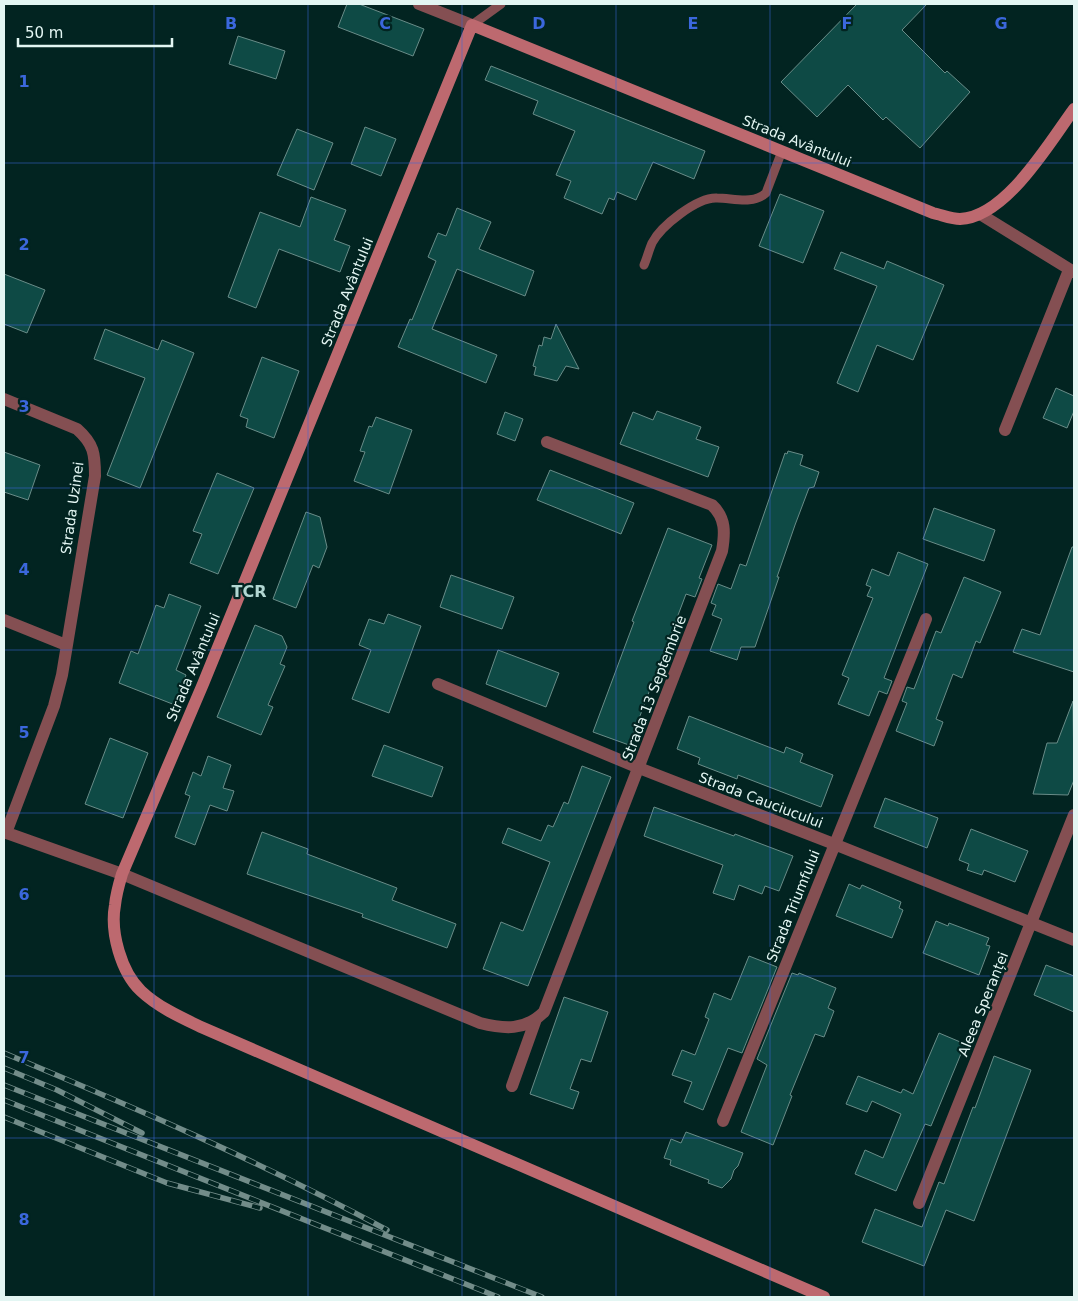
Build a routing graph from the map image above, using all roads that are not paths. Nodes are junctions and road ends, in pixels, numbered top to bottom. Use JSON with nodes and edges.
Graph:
{"nodes":[{"id":1,"x":419,"y":4,"type":"edge"},
{"id":2,"x":501,"y":4,"type":"edge"},
{"id":3,"x":472,"y":25,"type":"junction"},
{"id":4,"x":1074,"y":109,"type":"edge"},
{"id":5,"x":782,"y":151,"type":"junction"},
{"id":6,"x":980,"y":214,"type":"junction"},
{"id":7,"x":644,"y":265,"type":"dead end"},
{"id":8,"x":1071,"y":271,"type":"edge"},
{"id":9,"x":4,"y":399,"type":"edge"},
{"id":10,"x":1005,"y":430,"type":"dead end"},
{"id":11,"x":547,"y":442,"type":"dead end"},
{"id":12,"x":926,"y":619,"type":"dead end"},
{"id":13,"x":4,"y":620,"type":"edge"},
{"id":14,"x":66,"y":645,"type":"junction"},
{"id":15,"x":438,"y":684,"type":"dead end"},
{"id":16,"x":639,"y":768,"type":"junction"},
{"id":17,"x":1074,"y":815,"type":"edge"},
{"id":18,"x":5,"y":832,"type":"edge"},
{"id":19,"x":834,"y":844,"type":"junction"},
{"id":20,"x":122,"y":874,"type":"junction"},
{"id":21,"x":1031,"y":923,"type":"junction"},
{"id":22,"x":1074,"y":940,"type":"edge"},
{"id":23,"x":536,"y":1019,"type":"junction"},
{"id":24,"x":512,"y":1086,"type":"dead end"},
{"id":25,"x":723,"y":1121,"type":"dead end"},
{"id":26,"x":919,"y":1203,"type":"dead end"},
{"id":27,"x":824,"y":1297,"type":"edge"}],
"edges":[{"from":1,"to":3,"type":"street","name":"Strada Avântului"},
{"from":2,"to":3,"type":"lane"},
{"from":3,"to":5,"type":"main road","name":"Strada Avântului"},
{"from":3,"to":20,"type":"main road","name":"Strada Avântului"},
{"from":4,"to":6,"type":"main road","name":"Strada Avântului"},
{"from":5,"to":6,"type":"main road","name":"Strada Avântului"},
{"from":5,"to":7,"type":"lane"},
{"from":6,"to":8,"type":"street"},
{"from":8,"to":10,"type":"street"},
{"from":9,"to":14,"type":"street","name":"Strada Uzinei"},
{"from":11,"to":16,"type":"street","name":"Strada 13 Septembrie"},
{"from":12,"to":19,"type":"street","name":"Strada Triumfului"},
{"from":13,"to":14,"type":"street"},
{"from":14,"to":18,"type":"street","name":"Strada Uzinei"},
{"from":15,"to":16,"type":"street","name":"Strada Cauciucului"},
{"from":16,"to":19,"type":"street","name":"Strada Cauciucului"},
{"from":16,"to":23,"type":"street","name":"Strada 13 Septembrie"},
{"from":17,"to":21,"type":"street","name":"Aleea Speranței"},
{"from":18,"to":20,"type":"street","name":"Strada Uzinei"},
{"from":19,"to":21,"type":"street","name":"Strada Cauciucului"},
{"from":19,"to":25,"type":"street","name":"Strada Triumfului"},
{"from":20,"to":23,"type":"street"},
{"from":20,"to":27,"type":"main road","name":"Strada Avântului"},
{"from":21,"to":22,"type":"street","name":"Strada Cauciucului"},
{"from":21,"to":26,"type":"street","name":"Aleea Speranței"},
{"from":23,"to":24,"type":"street","name":"Strada 13 Septembrie"}]}
